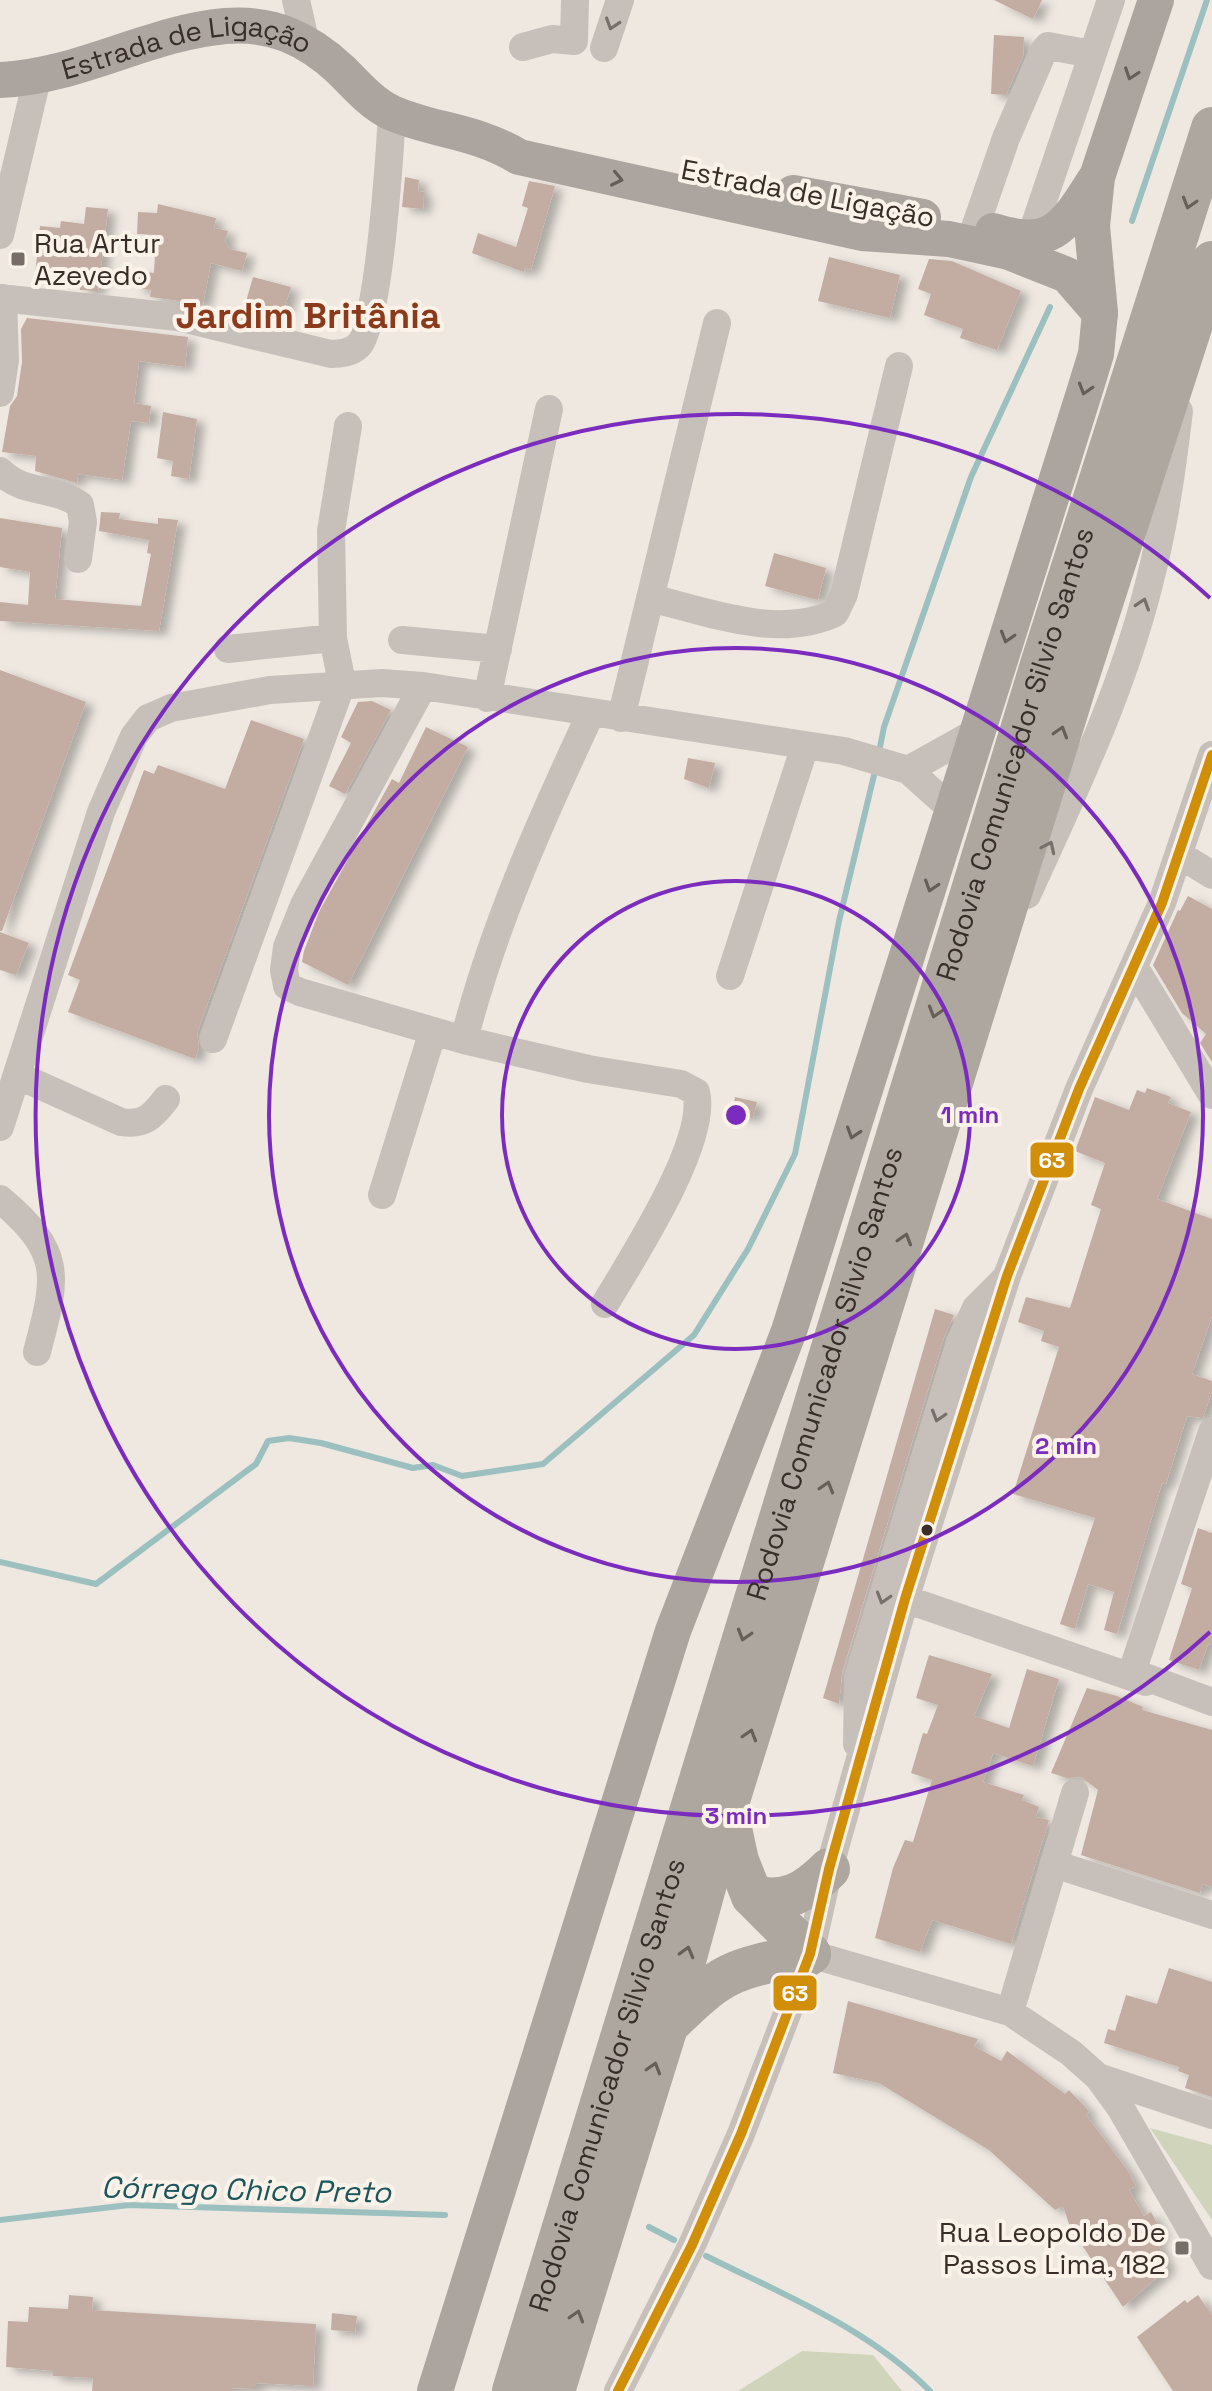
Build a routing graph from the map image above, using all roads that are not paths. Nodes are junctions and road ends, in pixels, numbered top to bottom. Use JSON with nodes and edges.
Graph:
{"nodes":[{"id":1,"x":296,"y":0,"type":"edge"},
{"id":2,"x":575,"y":0,"type":"edge"},
{"id":3,"x":620,"y":0,"type":"edge"},
{"id":4,"x":1111,"y":0,"type":"edge"},
{"id":5,"x":1156,"y":0,"type":"edge"},
{"id":6,"x":305,"y":40,"type":"junction"},
{"id":7,"x":523,"y":47,"type":"dead end"},
{"id":8,"x":604,"y":48,"type":"dead end"},
{"id":9,"x":1092,"y":54,"type":"junction"},
{"id":10,"x":37,"y":79,"type":"junction"},
{"id":11,"x":0,"y":80,"type":"edge"},
{"id":12,"x":392,"y":113,"type":"junction"},
{"id":13,"x":1212,"y":128,"type":"edge"},
{"id":14,"x":1097,"y":177,"type":"junction"},
{"id":15,"x":972,"y":234,"type":"junction"},
{"id":16,"x":0,"y":235,"type":"edge"},
{"id":17,"x":1030,"y":239,"type":"junction"},
{"id":18,"x":1212,"y":262,"type":"edge"},
{"id":19,"x":2,"y":298,"type":"edge"},
{"id":20,"x":1200,"y":311,"type":"edge"},
{"id":21,"x":1100,"y":313,"type":"junction"},
{"id":22,"x":717,"y":323,"type":"dead end"},
{"id":23,"x":899,"y":366,"type":"dead end"},
{"id":24,"x":0,"y":393,"type":"edge"},
{"id":25,"x":549,"y":409,"type":"dead end"},
{"id":26,"x":348,"y":426,"type":"dead end"},
{"id":27,"x":0,"y":471,"type":"edge"},
{"id":28,"x":78,"y":559,"type":"dead end"},
{"id":29,"x":650,"y":598,"type":"junction"},
{"id":30,"x":333,"y":638,"type":"junction"},
{"id":31,"x":402,"y":640,"type":"dead end"},
{"id":32,"x":228,"y":649,"type":"dead end"},
{"id":33,"x":498,"y":649,"type":"junction"},
{"id":34,"x":342,"y":683,"type":"junction"},
{"id":35,"x":423,"y":686,"type":"junction"},
{"id":36,"x":487,"y":698,"type":"junction"},
{"id":37,"x":591,"y":713,"type":"junction"},
{"id":38,"x":621,"y":718,"type":"junction"},
{"id":39,"x":978,"y":731,"type":"junction"},
{"id":40,"x":805,"y":746,"type":"junction"},
{"id":41,"x":1212,"y":755,"type":"edge"},
{"id":42,"x":903,"y":769,"type":"junction"},
{"id":43,"x":955,"y":812,"type":"junction"},
{"id":44,"x":1180,"y":855,"type":"junction"},
{"id":45,"x":1212,"y":875,"type":"edge"},
{"id":46,"x":1135,"y":968,"type":"junction"},
{"id":47,"x":730,"y":976,"type":"dead end"},
{"id":48,"x":433,"y":1031,"type":"junction"},
{"id":49,"x":213,"y":1039,"type":"dead end"},
{"id":50,"x":464,"y":1040,"type":"junction"},
{"id":51,"x":17,"y":1075,"type":"junction"},
{"id":52,"x":1212,"y":1095,"type":"edge"},
{"id":53,"x":166,"y":1099,"type":"dead end"},
{"id":54,"x":0,"y":1127,"type":"edge"},
{"id":55,"x":382,"y":1195,"type":"dead end"},
{"id":56,"x":0,"y":1199,"type":"edge"},
{"id":57,"x":1007,"y":1276,"type":"junction"},
{"id":58,"x":605,"y":1304,"type":"dead end"},
{"id":59,"x":37,"y":1352,"type":"dead end"},
{"id":60,"x":1212,"y":1432,"type":"edge"},
{"id":61,"x":905,"y":1599,"type":"junction"},
{"id":62,"x":1212,"y":1703,"type":"edge"},
{"id":63,"x":858,"y":1770,"type":"junction"},
{"id":64,"x":1075,"y":1793,"type":"dead end"},
{"id":65,"x":726,"y":1810,"type":"junction"},
{"id":66,"x":1054,"y":1864,"type":"junction"},
{"id":67,"x":829,"y":1869,"type":"junction"},
{"id":68,"x":752,"y":1896,"type":"junction"},
{"id":69,"x":1212,"y":1915,"type":"edge"},
{"id":70,"x":810,"y":1954,"type":"junction"},
{"id":71,"x":1010,"y":2012,"type":"junction"},
{"id":72,"x":667,"y":2027,"type":"junction"},
{"id":73,"x":1098,"y":2077,"type":"junction"},
{"id":74,"x":1212,"y":2115,"type":"edge"},
{"id":75,"x":595,"y":2122,"type":"junction"},
{"id":76,"x":1212,"y":2266,"type":"edge"},
{"id":77,"x":435,"y":2391,"type":"edge"},
{"id":78,"x":490,"y":2391,"type":"edge"},
{"id":79,"x":513,"y":2391,"type":"edge"},
{"id":80,"x":554,"y":2391,"type":"edge"},
{"id":81,"x":618,"y":2391,"type":"edge"}],
"edges":[{"from":1,"to":6,"type":"street"},
{"from":2,"to":7,"type":"street"},
{"from":3,"to":8,"type":"street","one_way":true},
{"from":4,"to":9,"type":"street"},
{"from":5,"to":14,"type":"main road","one_way":true},
{"from":6,"to":10,"type":"main road","name":"Estrada de Ligação"},
{"from":6,"to":12,"type":"main road","name":"Estrada de Ligação"},
{"from":9,"to":15,"type":"street"},
{"from":9,"to":17,"type":"street"},
{"from":10,"to":11,"type":"main road","name":"Estrada de Ligação"},
{"from":10,"to":16,"type":"street"},
{"from":12,"to":15,"type":"main road","name":"Estrada de Ligação"},
{"from":12,"to":19,"type":"street"},
{"from":13,"to":75,"type":"highway","name":"Rodovia Comunicador Silvio Santos","one_way":true},
{"from":14,"to":17,"type":"main road"},
{"from":14,"to":21,"type":"main road"},
{"from":15,"to":17,"type":"main road","name":"Estrada de Ligação"},
{"from":15,"to":21,"type":"main road","name":"Estrada de Ligação"},
{"from":18,"to":20,"type":"highway","name":"Rodovia Comunicador Silvio Santos"},
{"from":19,"to":24,"type":"street"},
{"from":65,"to":20,"type":"highway","name":"Rodovia Comunicador Silvio Santos","one_way":true},
{"from":21,"to":39,"type":"main road","one_way":true},
{"from":22,"to":29,"type":"street"},
{"from":23,"to":29,"type":"street"},
{"from":25,"to":33,"type":"street"},
{"from":26,"to":30,"type":"street"},
{"from":27,"to":28,"type":"street"},
{"from":29,"to":38,"type":"street"},
{"from":30,"to":32,"type":"street"},
{"from":30,"to":34,"type":"street"},
{"from":31,"to":33,"type":"street"},
{"from":33,"to":36,"type":"street"},
{"from":34,"to":35,"type":"street"},
{"from":34,"to":49,"type":"street"},
{"from":34,"to":51,"type":"street"},
{"from":35,"to":36,"type":"street"},
{"from":35,"to":48,"type":"street"},
{"from":36,"to":37,"type":"street"},
{"from":37,"to":38,"type":"street"},
{"from":37,"to":50,"type":"street"},
{"from":38,"to":40,"type":"street"},
{"from":39,"to":42,"type":"street"},
{"from":39,"to":43,"type":"main road"},
{"from":40,"to":42,"type":"street"},
{"from":40,"to":47,"type":"street"},
{"from":41,"to":44,"type":"street"},
{"from":42,"to":43,"type":"street"},
{"from":43,"to":77,"type":"main road","one_way":true},
{"from":44,"to":45,"type":"street"},
{"from":44,"to":46,"type":"street"},
{"from":46,"to":52,"type":"street"},
{"from":46,"to":57,"type":"street"},
{"from":48,"to":50,"type":"street"},
{"from":48,"to":55,"type":"street"},
{"from":50,"to":58,"type":"street"},
{"from":51,"to":53,"type":"street"},
{"from":51,"to":54,"type":"street"},
{"from":56,"to":59,"type":"street"},
{"from":57,"to":61,"type":"street"},
{"from":57,"to":63,"type":"street","one_way":true},
{"from":60,"to":62,"type":"street"},
{"from":61,"to":62,"type":"street"},
{"from":61,"to":63,"type":"street"},
{"from":63,"to":67,"type":"street"},
{"from":64,"to":66,"type":"street"},
{"from":65,"to":68,"type":"highway"},
{"from":72,"to":65,"type":"highway","name":"Rodovia Comunicador Silvio Santos","one_way":true},
{"from":66,"to":69,"type":"street"},
{"from":66,"to":71,"type":"street"},
{"from":67,"to":68,"type":"highway"},
{"from":67,"to":70,"type":"street"},
{"from":68,"to":70,"type":"highway"},
{"from":70,"to":71,"type":"street"},
{"from":70,"to":72,"type":"highway"},
{"from":70,"to":81,"type":"street"},
{"from":71,"to":73,"type":"street"},
{"from":80,"to":72,"type":"highway","name":"Rodovia Comunicador Silvio Santos","one_way":true},
{"from":73,"to":74,"type":"street"},
{"from":73,"to":76,"type":"street"},
{"from":75,"to":78,"type":"highway"},
{"from":75,"to":79,"type":"highway","name":"Rodovia Comunicador Silvio Santos"}]}
